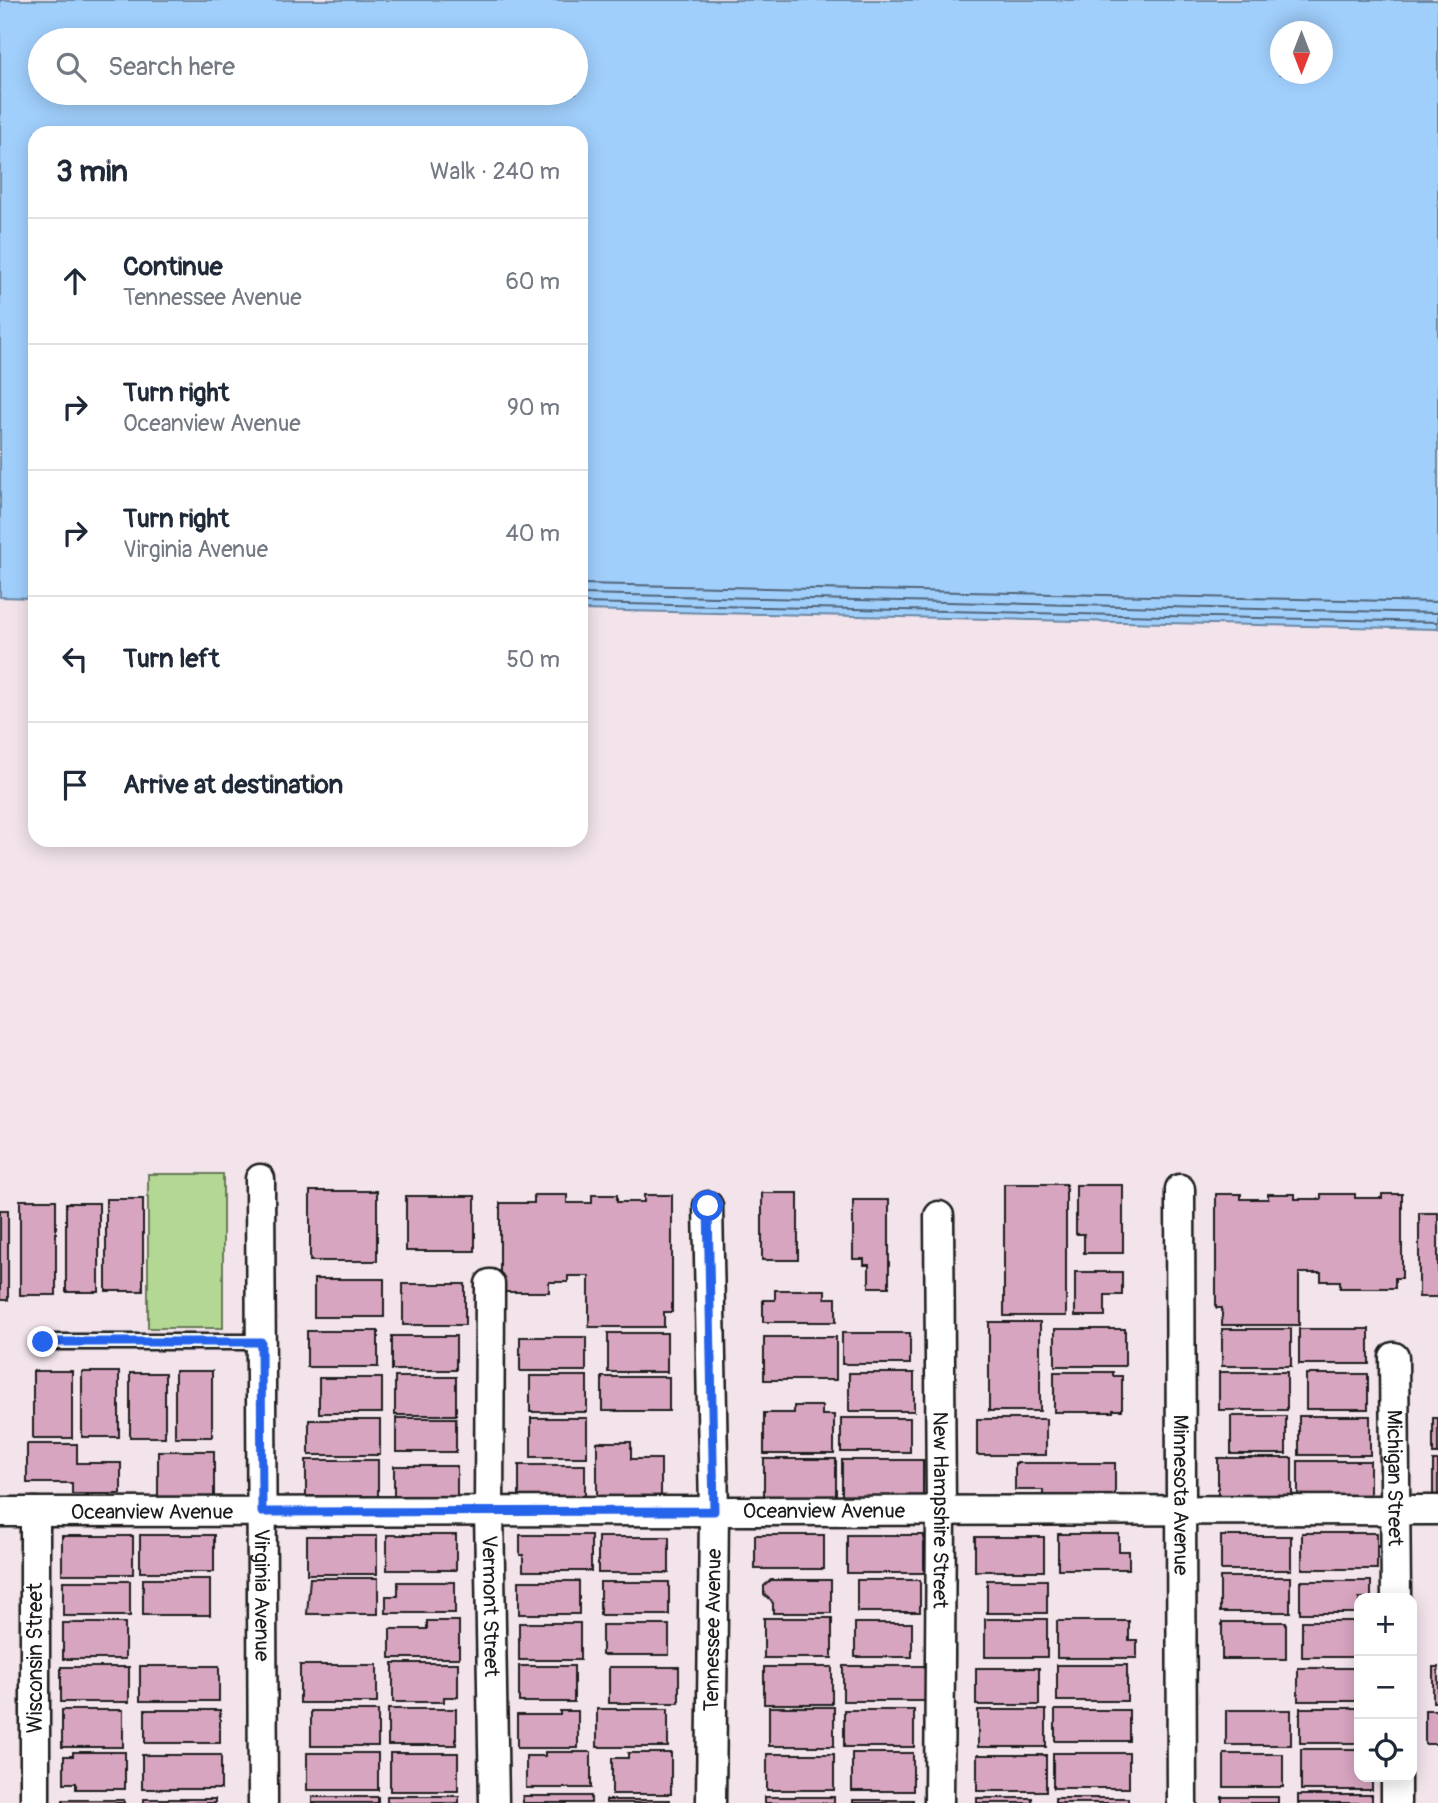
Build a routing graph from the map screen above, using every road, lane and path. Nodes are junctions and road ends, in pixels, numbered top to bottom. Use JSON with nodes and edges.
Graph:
{"nodes":[{"id":1,"x":260,"y":1179,"type":"dead end"},
{"id":2,"x":1180,"y":1189,"type":"dead end"},
{"id":3,"x":708,"y":1206,"type":"dead end"},
{"id":4,"x":939,"y":1216,"type":"dead end"},
{"id":5,"x":490,"y":1284,"type":"dead end"},
{"id":6,"x":43,"y":1342,"type":"dead end"},
{"id":7,"x":261,"y":1342,"type":"junction"},
{"id":8,"x":1394,"y":1357,"type":"dead end"},
{"id":9,"x":1181,"y":1510,"type":"junction"},
{"id":10,"x":1396,"y":1510,"type":"junction"},
{"id":11,"x":1438,"y":1510,"type":"edge"},
{"id":12,"x":714,"y":1511,"type":"junction"},
{"id":13,"x":941,"y":1511,"type":"junction"},
{"id":14,"x":35,"y":1512,"type":"junction"},
{"id":15,"x":262,"y":1512,"type":"junction"},
{"id":16,"x":489,"y":1512,"type":"junction"},
{"id":17,"x":0,"y":1513,"type":"edge"},
{"id":18,"x":1396,"y":1593,"type":"edge"},
{"id":19,"x":1396,"y":1782,"type":"edge"},
{"id":20,"x":35,"y":1803,"type":"edge"},
{"id":21,"x":263,"y":1803,"type":"edge"},
{"id":22,"x":494,"y":1803,"type":"edge"},
{"id":23,"x":711,"y":1803,"type":"edge"},
{"id":24,"x":939,"y":1803,"type":"edge"},
{"id":25,"x":1182,"y":1803,"type":"edge"},
{"id":26,"x":1396,"y":1803,"type":"edge"}],
"edges":[{"from":1,"to":7,"type":"street","name":"Virginia Avenue"},
{"from":2,"to":9,"type":"street","name":"Minnesota Avenue"},
{"from":3,"to":12,"type":"street","name":"Tennessee Avenue"},
{"from":4,"to":13,"type":"street","name":"New Hampshire Street"},
{"from":5,"to":16,"type":"street","name":"Vermont Street"},
{"from":6,"to":7,"type":"lane"},
{"from":7,"to":15,"type":"street","name":"Virginia Avenue"},
{"from":8,"to":10,"type":"street","name":"Michigan Street"},
{"from":9,"to":10,"type":"street","name":"Oceanview Avenue"},
{"from":9,"to":13,"type":"street","name":"Oceanview Avenue"},
{"from":9,"to":25,"type":"street","name":"Minnesota Avenue"},
{"from":10,"to":11,"type":"street","name":"Oceanview Avenue"},
{"from":10,"to":18,"type":"street","name":"Michigan Street"},
{"from":12,"to":13,"type":"street","name":"Oceanview Avenue"},
{"from":12,"to":16,"type":"street","name":"Oceanview Avenue"},
{"from":12,"to":23,"type":"street","name":"Tennessee Avenue"},
{"from":13,"to":24,"type":"street","name":"New Hampshire Street"},
{"from":14,"to":15,"type":"street","name":"Oceanview Avenue"},
{"from":14,"to":17,"type":"street","name":"Oceanview Avenue"},
{"from":14,"to":20,"type":"street","name":"Wisconsin Street"},
{"from":15,"to":16,"type":"street","name":"Oceanview Avenue"},
{"from":15,"to":21,"type":"street","name":"Virginia Avenue"},
{"from":16,"to":22,"type":"street","name":"Vermont Street"},
{"from":19,"to":26,"type":"street"}]}
